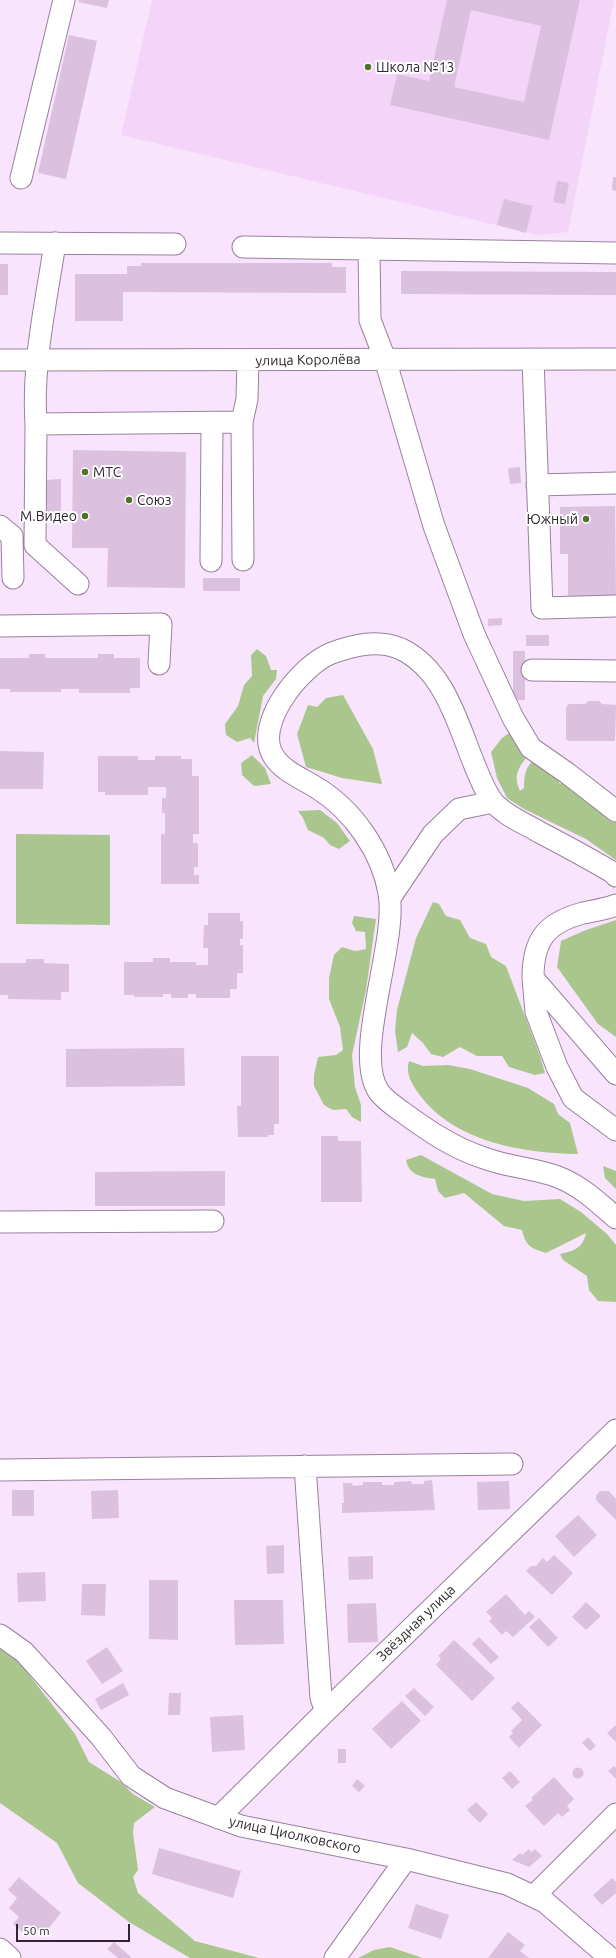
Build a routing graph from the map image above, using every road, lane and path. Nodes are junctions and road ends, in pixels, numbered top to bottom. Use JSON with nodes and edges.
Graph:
{"nodes":[{"id":1,"x":64,"y":0,"type":"edge"},
{"id":2,"x":21,"y":178,"type":"dead end"},
{"id":3,"x":0,"y":243,"type":"edge"},
{"id":4,"x":55,"y":243,"type":"junction"},
{"id":5,"x":175,"y":244,"type":"dead end"},
{"id":6,"x":243,"y":246,"type":"dead end"},
{"id":7,"x":369,"y":249,"type":"junction"},
{"id":8,"x":616,"y":253,"type":"edge"},
{"id":9,"x":37,"y":359,"type":"junction"},
{"id":10,"x":385,"y":359,"type":"junction"},
{"id":11,"x":533,"y":359,"type":"junction"},
{"id":12,"x":616,"y":359,"type":"edge"},
{"id":13,"x":0,"y":360,"type":"edge"},
{"id":14,"x":248,"y":360,"type":"junction"},
{"id":15,"x":242,"y":422,"type":"junction"},
{"id":16,"x":212,"y":423,"type":"junction"},
{"id":17,"x":36,"y":424,"type":"junction"},
{"id":18,"x":616,"y":483,"type":"edge"},
{"id":19,"x":537,"y":485,"type":"junction"},
{"id":20,"x":0,"y":526,"type":"edge"},
{"id":21,"x":243,"y":560,"type":"dead end"},
{"id":22,"x":210,"y":561,"type":"dead end"},
{"id":23,"x":13,"y":578,"type":"dead end"},
{"id":24,"x":78,"y":584,"type":"dead end"},
{"id":25,"x":616,"y":606,"type":"edge"},
{"id":26,"x":0,"y":626,"type":"edge"},
{"id":27,"x":159,"y":664,"type":"dead end"},
{"id":28,"x":532,"y":670,"type":"dead end"},
{"id":29,"x":616,"y":671,"type":"edge"},
{"id":30,"x":493,"y":802,"type":"junction"},
{"id":31,"x":616,"y":811,"type":"edge"},
{"id":32,"x":616,"y":876,"type":"edge"},
{"id":33,"x":390,"y":898,"type":"junction"},
{"id":34,"x":616,"y":905,"type":"edge"},
{"id":35,"x":532,"y":978,"type":"junction"},
{"id":36,"x":616,"y":1074,"type":"edge"},
{"id":37,"x":616,"y":1130,"type":"edge"},
{"id":38,"x":616,"y":1218,"type":"edge"},
{"id":39,"x":213,"y":1221,"type":"dead end"},
{"id":40,"x":0,"y":1222,"type":"edge"},
{"id":41,"x":616,"y":1430,"type":"edge"},
{"id":42,"x":512,"y":1464,"type":"dead end"},
{"id":43,"x":305,"y":1466,"type":"junction"},
{"id":44,"x":0,"y":1470,"type":"edge"},
{"id":45,"x":0,"y":1635,"type":"edge"},
{"id":46,"x":326,"y":1711,"type":"junction"},
{"id":47,"x":616,"y":1814,"type":"edge"},
{"id":48,"x":218,"y":1818,"type":"junction"},
{"id":49,"x":406,"y":1859,"type":"junction"},
{"id":50,"x":534,"y":1896,"type":"junction"},
{"id":51,"x":0,"y":1949,"type":"edge"},
{"id":52,"x":10,"y":1958,"type":"edge"},
{"id":53,"x":335,"y":1958,"type":"edge"},
{"id":54,"x":610,"y":1958,"type":"edge"}],
"edges":[{"from":1,"to":2,"type":"street"},
{"from":3,"to":4,"type":"street"},
{"from":4,"to":5,"type":"street"},
{"from":4,"to":9,"type":"street"},
{"from":6,"to":7,"type":"street"},
{"from":7,"to":8,"type":"street"},
{"from":7,"to":10,"type":"street"},
{"from":9,"to":13,"type":"street","name":"улица Королёва"},
{"from":9,"to":14,"type":"street","name":"улица Королёва"},
{"from":9,"to":17,"type":"street"},
{"from":10,"to":11,"type":"street","name":"улица Королёва"},
{"from":10,"to":14,"type":"street","name":"улица Королёва"},
{"from":10,"to":31,"type":"street"},
{"from":11,"to":12,"type":"street","name":"улица Королёва"},
{"from":11,"to":19,"type":"street"},
{"from":14,"to":15,"type":"street"},
{"from":15,"to":16,"type":"street"},
{"from":15,"to":21,"type":"street"},
{"from":16,"to":17,"type":"street"},
{"from":16,"to":22,"type":"street"},
{"from":17,"to":24,"type":"street"},
{"from":18,"to":19,"type":"street"},
{"from":19,"to":25,"type":"street"},
{"from":20,"to":23,"type":"street"},
{"from":26,"to":27,"type":"street"},
{"from":28,"to":29,"type":"street"},
{"from":30,"to":32,"type":"street"},
{"from":30,"to":33,"type":"street"},
{"from":30,"to":33,"type":"street"},
{"from":33,"to":38,"type":"street"},
{"from":34,"to":35,"type":"street"},
{"from":35,"to":36,"type":"street"},
{"from":35,"to":37,"type":"street"},
{"from":39,"to":40,"type":"street"},
{"from":41,"to":46,"type":"street","name":"Звёздная улица"},
{"from":42,"to":43,"type":"street"},
{"from":43,"to":44,"type":"street"},
{"from":43,"to":46,"type":"street"},
{"from":45,"to":48,"type":"street","name":"улица Циолковского"},
{"from":46,"to":48,"type":"street","name":"Звёздная улица"},
{"from":47,"to":50,"type":"street"},
{"from":48,"to":49,"type":"street","name":"улица Циолковского"},
{"from":49,"to":50,"type":"street","name":"улица Циолковского"},
{"from":49,"to":53,"type":"street"},
{"from":50,"to":54,"type":"street","name":"улица Циолковского"},
{"from":51,"to":52,"type":"street"}]}
